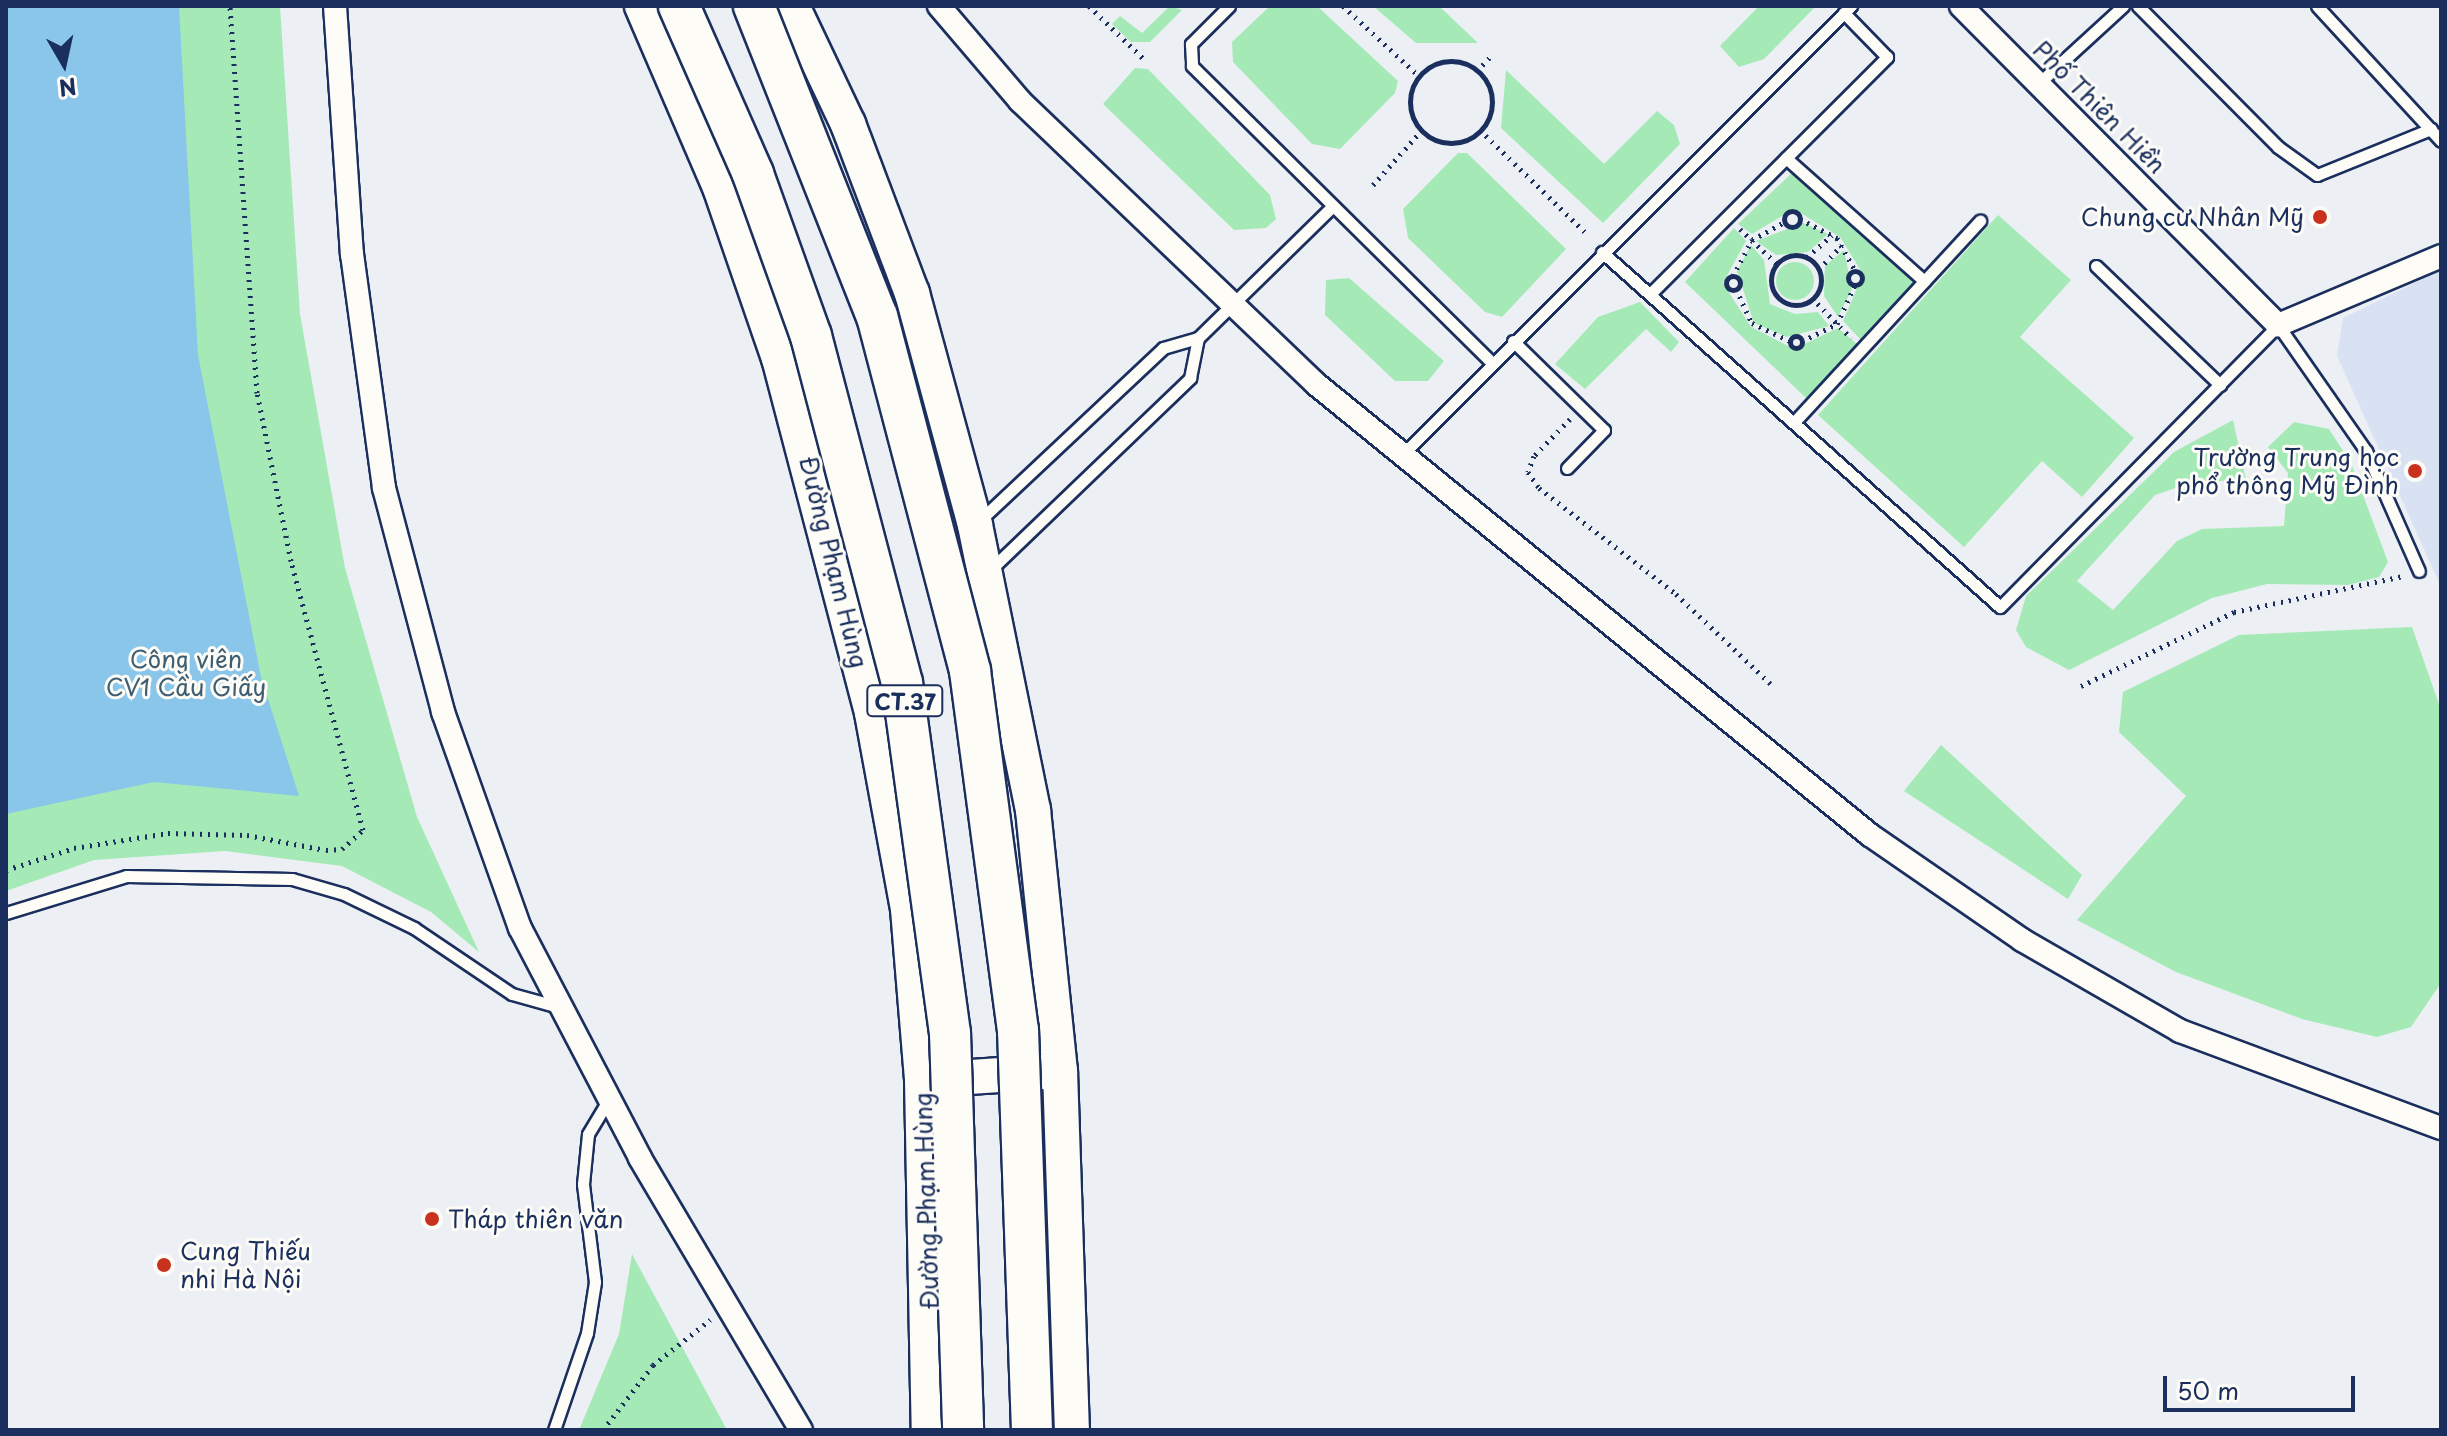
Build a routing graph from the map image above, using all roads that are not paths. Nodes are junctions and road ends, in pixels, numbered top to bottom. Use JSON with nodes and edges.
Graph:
{"nodes":[{"id":1,"x":335,"y":6,"type":"edge"},
{"id":2,"x":642,"y":6,"type":"edge"},
{"id":3,"x":679,"y":6,"type":"edge"},
{"id":4,"x":754,"y":6,"type":"edge"},
{"id":5,"x":792,"y":6,"type":"edge"},
{"id":6,"x":939,"y":6,"type":"edge"},
{"id":7,"x":1229,"y":6,"type":"edge"},
{"id":8,"x":1961,"y":6,"type":"edge"},
{"id":9,"x":2123,"y":6,"type":"edge"},
{"id":10,"x":2138,"y":6,"type":"edge"},
{"id":11,"x":2317,"y":6,"type":"edge"},
{"id":12,"x":1847,"y":10,"type":"edge"},
{"id":13,"x":2039,"y":83,"type":"junction"},
{"id":14,"x":2431,"y":129,"type":"junction"},
{"id":15,"x":2441,"y":141,"type":"edge"},
{"id":16,"x":1786,"y":158,"type":"junction"},
{"id":17,"x":1333,"y":206,"type":"junction"},
{"id":18,"x":1980,"y":221,"type":"dead end"},
{"id":19,"x":1602,"y":252,"type":"junction"},
{"id":20,"x":2441,"y":256,"type":"edge"},
{"id":21,"x":2096,"y":266,"type":"dead end"},
{"id":22,"x":1924,"y":281,"type":"junction"},
{"id":23,"x":1651,"y":293,"type":"junction"},
{"id":24,"x":1233,"y":304,"type":"junction"},
{"id":25,"x":2278,"y":325,"type":"junction"},
{"id":26,"x":1198,"y":338,"type":"junction"},
{"id":27,"x":1513,"y":341,"type":"junction"},
{"id":28,"x":1491,"y":362,"type":"junction"},
{"id":29,"x":2220,"y":385,"type":"junction"},
{"id":30,"x":1797,"y":419,"type":"junction"},
{"id":31,"x":1402,"y":455,"type":"junction"},
{"id":32,"x":1567,"y":468,"type":"dead end"},
{"id":33,"x":975,"y":525,"type":"junction"},
{"id":34,"x":2419,"y":571,"type":"road end"},
{"id":35,"x":984,"y":576,"type":"junction"},
{"id":36,"x":6,"y":913,"type":"edge"},
{"id":37,"x":562,"y":1008,"type":"junction"},
{"id":38,"x":1060,"y":1071,"type":"junction"},
{"id":39,"x":922,"y":1080,"type":"junction"},
{"id":40,"x":609,"y":1099,"type":"junction"},
{"id":41,"x":2441,"y":1128,"type":"edge"},
{"id":42,"x":554,"y":1430,"type":"edge"},
{"id":43,"x":801,"y":1430,"type":"edge"},
{"id":44,"x":929,"y":1430,"type":"edge"},
{"id":45,"x":963,"y":1430,"type":"edge"},
{"id":46,"x":1032,"y":1430,"type":"edge"},
{"id":47,"x":1072,"y":1430,"type":"edge"}],
"edges":[{"from":1,"to":37,"type":"street"},
{"from":2,"to":39,"type":"main road","name":"Đường Phạm Hùng"},
{"from":3,"to":45,"type":"highway","number":"CT.37","bridge":true},
{"from":4,"to":46,"type":"highway","number":"CT.37","bridge":true},
{"from":5,"to":33,"type":"main road"},
{"from":6,"to":24,"type":"street"},
{"from":7,"to":17,"type":"lane"},
{"from":8,"to":13,"type":"street","name":"Phố Thiên Hiền"},
{"from":9,"to":13,"type":"lane"},
{"from":10,"to":14,"type":"lane"},
{"from":11,"to":14,"type":"lane"},
{"from":12,"to":16,"type":"lane"},
{"from":12,"to":19,"type":"lane"},
{"from":13,"to":25,"type":"street","name":"Phố Thiên Hiền"},
{"from":14,"to":15,"type":"lane"},
{"from":16,"to":22,"type":"lane"},
{"from":16,"to":23,"type":"lane"},
{"from":17,"to":24,"type":"lane"},
{"from":17,"to":28,"type":"lane"},
{"from":18,"to":22,"type":"lane"},
{"from":19,"to":23,"type":"lane"},
{"from":19,"to":27,"type":"lane"},
{"from":20,"to":25,"type":"street"},
{"from":21,"to":29,"type":"lane"},
{"from":22,"to":30,"type":"lane"},
{"from":23,"to":30,"type":"lane"},
{"from":24,"to":26,"type":"lane"},
{"from":24,"to":31,"type":"street"},
{"from":25,"to":29,"type":"lane"},
{"from":25,"to":34,"type":"lane"},
{"from":26,"to":33,"type":"lane"},
{"from":26,"to":35,"type":"lane"},
{"from":27,"to":28,"type":"lane"},
{"from":27,"to":32,"type":"lane"},
{"from":28,"to":31,"type":"lane"},
{"from":29,"to":30,"type":"lane"},
{"from":31,"to":41,"type":"street"},
{"from":33,"to":35,"type":"main road"},
{"from":35,"to":38,"type":"main road"},
{"from":36,"to":37,"type":"lane"},
{"from":37,"to":40,"type":"street"},
{"from":38,"to":39,"type":"main road"},
{"from":38,"to":47,"type":"main road"},
{"from":39,"to":44,"type":"main road","name":"Đường Phạm Hùng"},
{"from":40,"to":42,"type":"lane"},
{"from":40,"to":43,"type":"street"}]}
